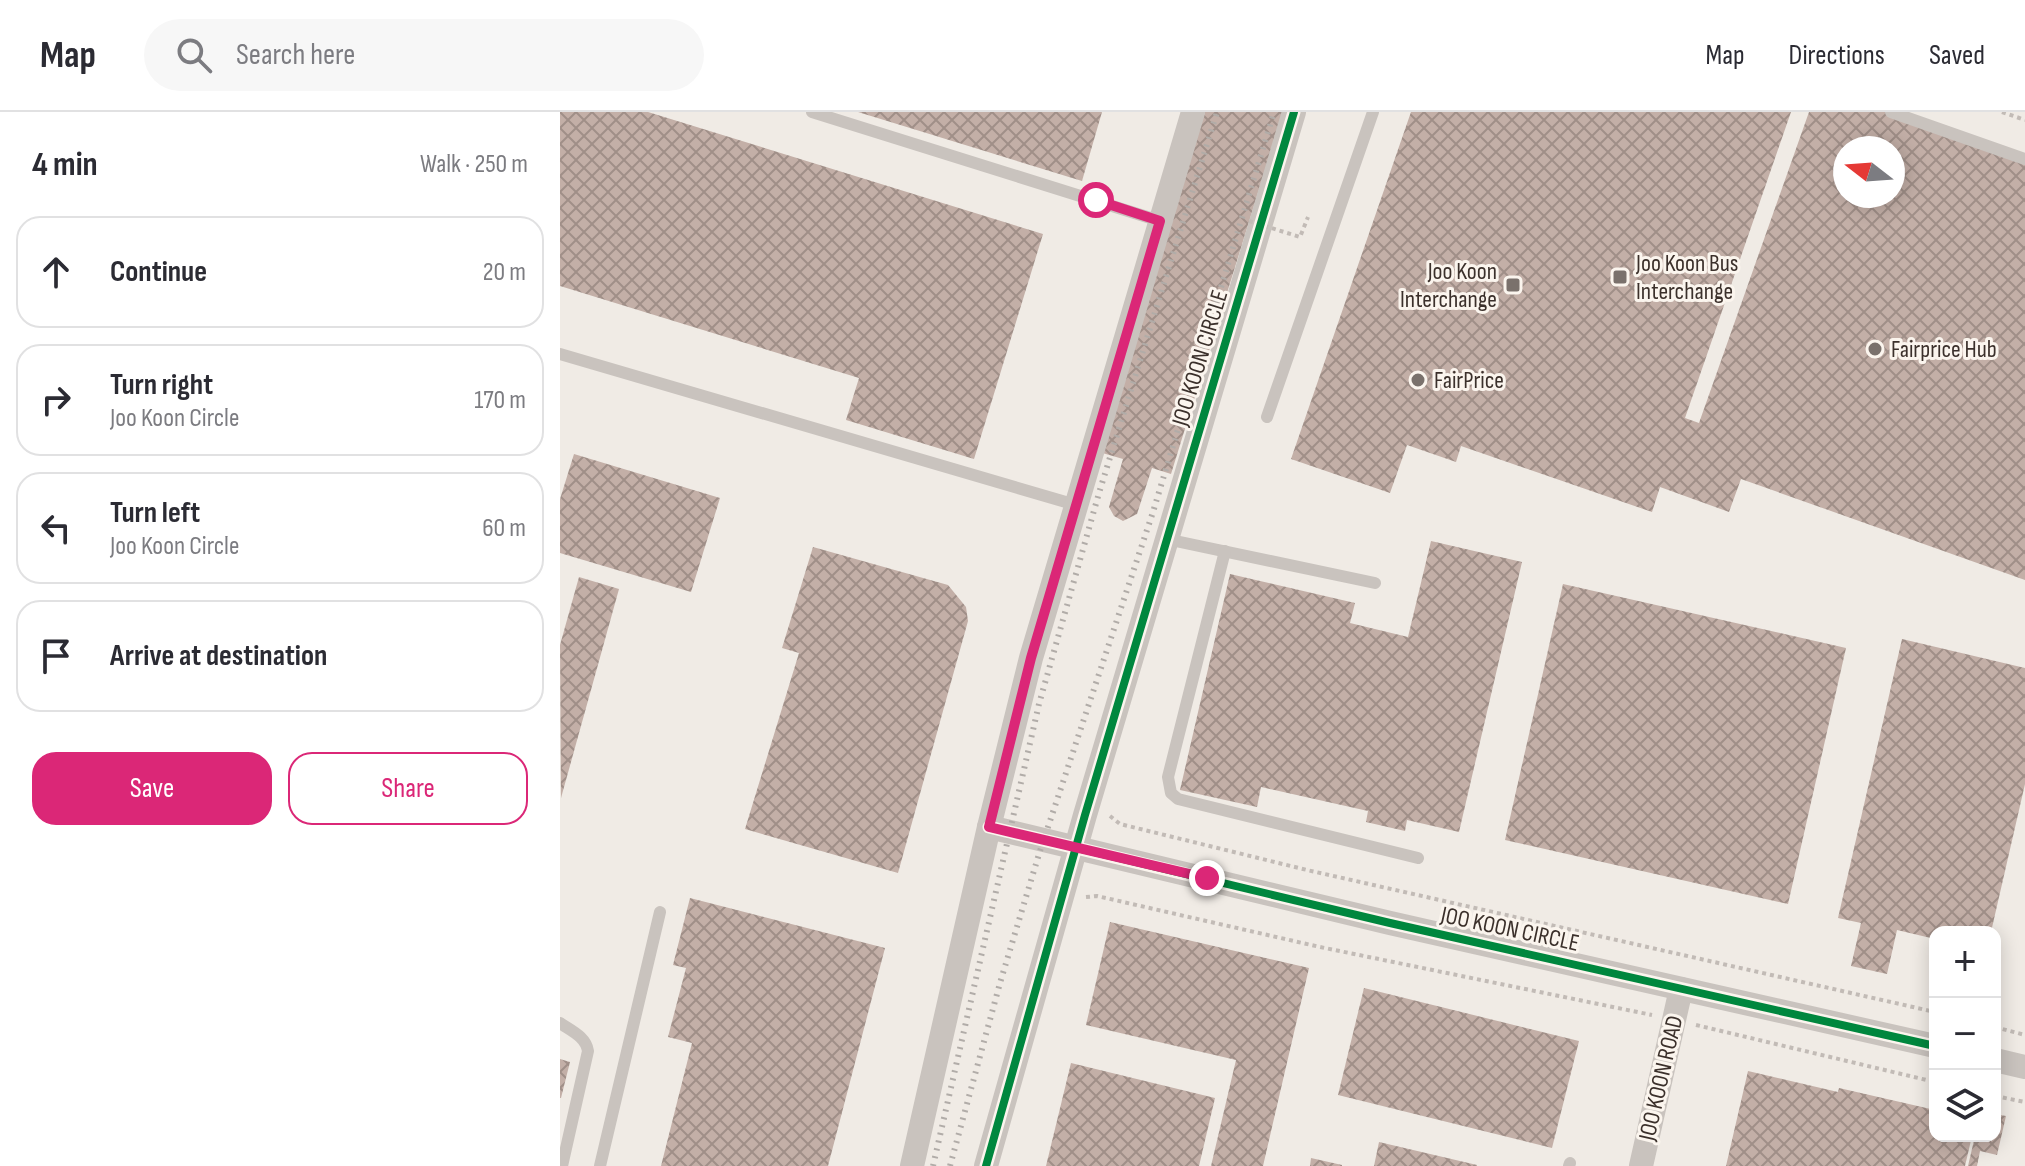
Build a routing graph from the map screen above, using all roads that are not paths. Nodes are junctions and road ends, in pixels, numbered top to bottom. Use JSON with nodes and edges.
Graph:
{"nodes":[{"id":1,"x":812,"y":112,"type":"edge"},
{"id":2,"x":1193,"y":112,"type":"edge"},
{"id":3,"x":1294,"y":112,"type":"edge"},
{"id":4,"x":1373,"y":112,"type":"edge"},
{"id":5,"x":1891,"y":112,"type":"edge"},
{"id":6,"x":2025,"y":159,"type":"edge"},
{"id":7,"x":1160,"y":221,"type":"junction"},
{"id":8,"x":560,"y":354,"type":"edge"},
{"id":9,"x":1267,"y":417,"type":"dead end"},
{"id":10,"x":1076,"y":505,"type":"junction"},
{"id":11,"x":1166,"y":539,"type":"junction"},
{"id":12,"x":1225,"y":551,"type":"junction"},
{"id":13,"x":1375,"y":583,"type":"dead end"},
{"id":14,"x":989,"y":827,"type":"junction"},
{"id":15,"x":1077,"y":847,"type":"junction"},
{"id":16,"x":1418,"y":858,"type":"dead end"},
{"id":17,"x":660,"y":912,"type":"dead end"},
{"id":18,"x":1681,"y":989,"type":"junction"},
{"id":19,"x":560,"y":1023,"type":"edge"},
{"id":20,"x":1929,"y":1045,"type":"edge"},
{"id":21,"x":2001,"y":1061,"type":"edge"},
{"id":22,"x":2025,"y":1067,"type":"edge"},
{"id":23,"x":562,"y":1166,"type":"edge"},
{"id":24,"x":600,"y":1166,"type":"edge"},
{"id":25,"x":912,"y":1166,"type":"edge"},
{"id":26,"x":986,"y":1166,"type":"edge"},
{"id":27,"x":1641,"y":1166,"type":"edge"}],
"edges":[{"from":1,"to":7,"type":"lane"},
{"from":2,"to":7,"type":"street"},
{"from":3,"to":11,"type":"street","name":"JOO KOON CIRCLE"},
{"from":4,"to":9,"type":"lane"},
{"from":5,"to":6,"type":"lane"},
{"from":7,"to":10,"type":"street"},
{"from":8,"to":10,"type":"lane"},
{"from":10,"to":14,"type":"street"},
{"from":11,"to":12,"type":"lane"},
{"from":11,"to":15,"type":"street","name":"JOO KOON CIRCLE"},
{"from":12,"to":13,"type":"lane"},
{"from":12,"to":16,"type":"lane"},
{"from":14,"to":15,"type":"street","name":"JOO KOON CIRCLE"},
{"from":14,"to":25,"type":"street"},
{"from":15,"to":18,"type":"street","name":"JOO KOON CIRCLE"},
{"from":15,"to":26,"type":"street","name":"JOO KOON CIRCLE"},
{"from":17,"to":24,"type":"lane"},
{"from":18,"to":20,"type":"street","name":"JOO KOON CIRCLE"},
{"from":18,"to":27,"type":"street","name":"JOO KOON ROAD"},
{"from":19,"to":23,"type":"lane"},
{"from":21,"to":22,"type":"street"}]}
